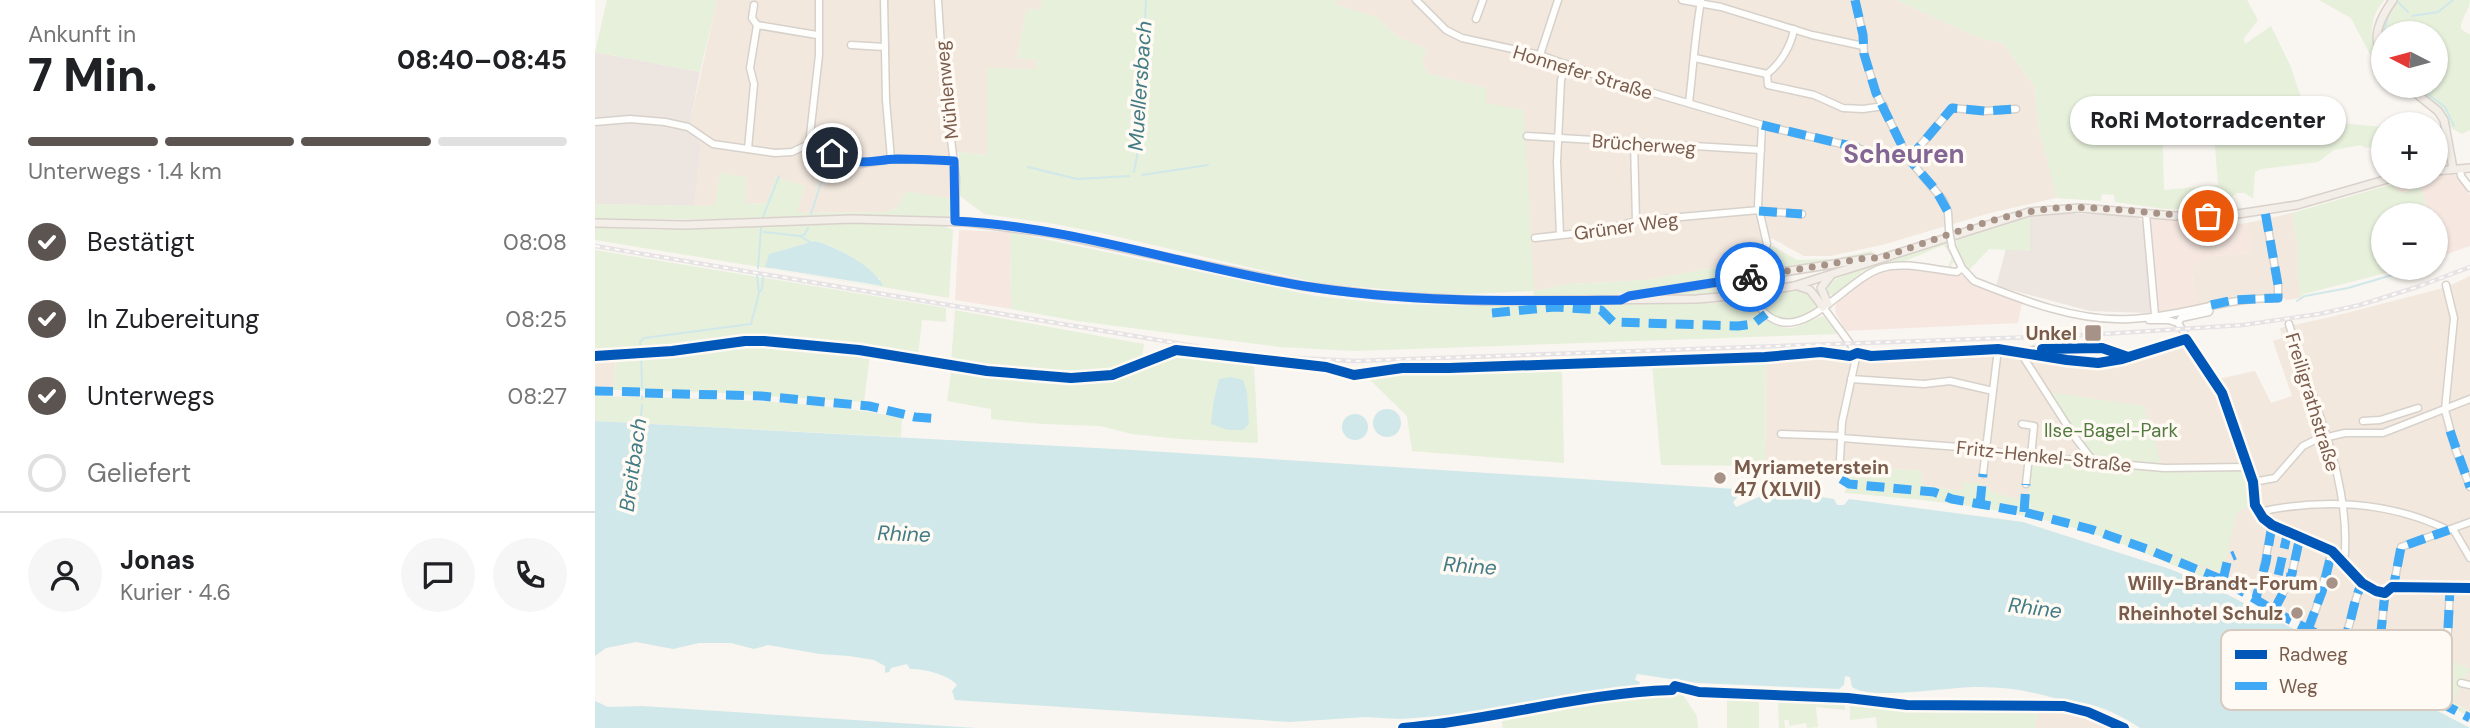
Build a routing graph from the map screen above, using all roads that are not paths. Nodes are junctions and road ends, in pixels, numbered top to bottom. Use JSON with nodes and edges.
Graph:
{"nodes":[{"id":1,"x":819,"y":0,"type":"edge"},
{"id":2,"x":884,"y":0,"type":"edge"},
{"id":3,"x":938,"y":0,"type":"edge"},
{"id":4,"x":1416,"y":0,"type":"edge"},
{"id":5,"x":1483,"y":0,"type":"edge"},
{"id":6,"x":1558,"y":0,"type":"edge"},
{"id":7,"x":1682,"y":0,"type":"edge"},
{"id":8,"x":1856,"y":0,"type":"edge"},
{"id":9,"x":2393,"y":0,"type":"edge"},
{"id":10,"x":1701,"y":2,"type":"edge"},
{"id":11,"x":754,"y":5,"type":"dead end"},
{"id":12,"x":1476,"y":19,"type":"dead end"},
{"id":13,"x":2383,"y":21,"type":"edge"},
{"id":14,"x":757,"y":25,"type":"junction"},
{"id":15,"x":1794,"y":29,"type":"junction"},
{"id":16,"x":817,"y":35,"type":"junction"},
{"id":17,"x":851,"y":45,"type":"dead end"},
{"id":18,"x":1863,"y":46,"type":"junction"},
{"id":19,"x":885,"y":47,"type":"junction"},
{"id":20,"x":1540,"y":55,"type":"junction"},
{"id":21,"x":1695,"y":58,"type":"junction"},
{"id":22,"x":1566,"y":64,"type":"junction"},
{"id":23,"x":1767,"y":74,"type":"junction"},
{"id":24,"x":2421,"y":98,"type":"edge"},
{"id":25,"x":1689,"y":103,"type":"junction"},
{"id":26,"x":1884,"y":106,"type":"junction"},
{"id":27,"x":2016,"y":108,"type":"dead end"},
{"id":28,"x":595,"y":122,"type":"edge"},
{"id":29,"x":1762,"y":125,"type":"junction"},
{"id":30,"x":1527,"y":136,"type":"dead end"},
{"id":31,"x":1558,"y":138,"type":"junction"},
{"id":32,"x":1634,"y":142,"type":"junction"},
{"id":33,"x":809,"y":144,"type":"junction"},
{"id":34,"x":748,"y":149,"type":"junction"},
{"id":35,"x":1761,"y":150,"type":"junction"},
{"id":36,"x":891,"y":159,"type":"junction"},
{"id":37,"x":1908,"y":159,"type":"junction"},
{"id":38,"x":954,"y":161,"type":"junction"},
{"id":39,"x":2470,"y":168,"type":"edge"},
{"id":40,"x":2456,"y":169,"type":"junction"},
{"id":41,"x":2448,"y":170,"type":"edge"},
{"id":42,"x":2371,"y":184,"type":"edge"},
{"id":43,"x":2470,"y":188,"type":"edge"},
{"id":44,"x":1759,"y":211,"type":"junction"},
{"id":45,"x":2265,"y":211,"type":"junction"},
{"id":46,"x":1802,"y":214,"type":"dead end"},
{"id":47,"x":2146,"y":214,"type":"junction"},
{"id":48,"x":955,"y":221,"type":"junction"},
{"id":49,"x":1636,"y":222,"type":"junction"},
{"id":50,"x":595,"y":223,"type":"edge"},
{"id":51,"x":1560,"y":235,"type":"junction"},
{"id":52,"x":1535,"y":238,"type":"dead end"},
{"id":53,"x":1880,"y":258,"type":"junction"},
{"id":54,"x":1962,"y":268,"type":"junction"},
{"id":55,"x":1831,"y":274,"type":"junction"},
{"id":56,"x":1755,"y":278,"type":"junction"},
{"id":57,"x":2446,"y":285,"type":"dead end"},
{"id":58,"x":1794,"y":286,"type":"junction"},
{"id":59,"x":1621,"y":300,"type":"junction"},
{"id":60,"x":1826,"y":305,"type":"junction"},
{"id":61,"x":2211,"y":305,"type":"junction"},
{"id":62,"x":2155,"y":315,"type":"junction"},
{"id":63,"x":2143,"y":317,"type":"junction"},
{"id":64,"x":2178,"y":323,"type":"junction"},
{"id":65,"x":2289,"y":324,"type":"dead end"},
{"id":66,"x":2186,"y":339,"type":"junction"},
{"id":67,"x":1998,"y":349,"type":"junction"},
{"id":68,"x":2026,"y":352,"type":"junction"},
{"id":69,"x":1857,"y":353,"type":"junction"},
{"id":70,"x":2128,"y":357,"type":"junction"},
{"id":71,"x":1851,"y":379,"type":"junction"},
{"id":72,"x":1993,"y":391,"type":"junction"},
{"id":73,"x":2470,"y":400,"type":"edge"},
{"id":74,"x":2418,"y":408,"type":"dead end"},
{"id":75,"x":2445,"y":410,"type":"junction"},
{"id":76,"x":2393,"y":416,"type":"junction"},
{"id":77,"x":2363,"y":421,"type":"dead end"},
{"id":78,"x":2022,"y":424,"type":"dead end"},
{"id":79,"x":2397,"y":428,"type":"junction"},
{"id":80,"x":1781,"y":434,"type":"dead end"},
{"id":81,"x":1841,"y":437,"type":"junction"},
{"id":82,"x":2327,"y":437,"type":"junction"},
{"id":83,"x":1986,"y":450,"type":"junction"},
{"id":84,"x":2030,"y":456,"type":"junction"},
{"id":85,"x":1840,"y":458,"type":"dead end"},
{"id":86,"x":2091,"y":462,"type":"junction"},
{"id":87,"x":2246,"y":467,"type":"junction"},
{"id":88,"x":1983,"y":474,"type":"dead end"},
{"id":89,"x":2253,"y":482,"type":"junction"},
{"id":90,"x":2026,"y":484,"type":"dead end"},
{"id":91,"x":2470,"y":487,"type":"edge"},
{"id":92,"x":2342,"y":504,"type":"junction"},
{"id":93,"x":2259,"y":512,"type":"junction"},
{"id":94,"x":2470,"y":522,"type":"edge"},
{"id":95,"x":2271,"y":525,"type":"junction"},
{"id":96,"x":2451,"y":530,"type":"junction"},
{"id":97,"x":2300,"y":537,"type":"junction"},
{"id":98,"x":2332,"y":551,"type":"junction"},
{"id":99,"x":2470,"y":558,"type":"edge"},
{"id":100,"x":2344,"y":564,"type":"junction"},
{"id":101,"x":2264,"y":567,"type":"dead end"},
{"id":102,"x":2363,"y":583,"type":"junction"},
{"id":103,"x":2392,"y":587,"type":"junction"},
{"id":104,"x":2450,"y":587,"type":"junction"},
{"id":105,"x":2470,"y":588,"type":"edge"},
{"id":106,"x":2385,"y":593,"type":"junction"},
{"id":107,"x":2274,"y":610,"type":"dead end"},
{"id":108,"x":2309,"y":626,"type":"dead end"},
{"id":109,"x":2349,"y":630,"type":"edge"},
{"id":110,"x":2381,"y":630,"type":"edge"},
{"id":111,"x":2449,"y":630,"type":"edge"},
{"id":112,"x":2461,"y":683,"type":"dead end"},
{"id":113,"x":2470,"y":685,"type":"edge"}],
"edges":[{"from":1,"to":16,"type":"street"},
{"from":2,"to":19,"type":"street"},
{"from":3,"to":38,"type":"street","name":"Mühlenweg"},
{"from":4,"to":20,"type":"street","name":"Honnefer Straße"},
{"from":5,"to":12,"type":"street"},
{"from":6,"to":20,"type":"street"},
{"from":7,"to":10,"type":"street"},
{"from":8,"to":18,"type":"street"},
{"from":9,"to":13,"type":"main road"},
{"from":10,"to":15,"type":"street"},
{"from":10,"to":21,"type":"street"},
{"from":11,"to":14,"type":"street"},
{"from":14,"to":16,"type":"street"},
{"from":14,"to":34,"type":"street"},
{"from":15,"to":18,"type":"street"},
{"from":15,"to":23,"type":"street"},
{"from":16,"to":33,"type":"street"},
{"from":17,"to":19,"type":"street"},
{"from":18,"to":26,"type":"street"},
{"from":19,"to":36,"type":"street"},
{"from":20,"to":22,"type":"street","name":"Honnefer Straße"},
{"from":21,"to":23,"type":"street"},
{"from":21,"to":25,"type":"street"},
{"from":22,"to":25,"type":"street","name":"Honnefer Straße"},
{"from":22,"to":31,"type":"street"},
{"from":23,"to":26,"type":"street"},
{"from":24,"to":40,"type":"main road"},
{"from":25,"to":29,"type":"street","name":"Honnefer Straße"},
{"from":26,"to":37,"type":"street"},
{"from":27,"to":37,"type":"street"},
{"from":28,"to":34,"type":"street"},
{"from":29,"to":35,"type":"street"},
{"from":29,"to":37,"type":"street","name":"Honnefer Straße"},
{"from":30,"to":31,"type":"street","name":"Brücherweg"},
{"from":31,"to":32,"type":"street","name":"Brücherweg"},
{"from":31,"to":51,"type":"street"},
{"from":32,"to":35,"type":"street","name":"Brücherweg"},
{"from":32,"to":49,"type":"street"},
{"from":33,"to":34,"type":"street"},
{"from":33,"to":36,"type":"street"},
{"from":35,"to":44,"type":"street"},
{"from":36,"to":38,"type":"street"},
{"from":37,"to":54,"type":"street","bridge":true},
{"from":38,"to":48,"type":"street","name":"Mühlenweg"},
{"from":39,"to":40,"type":"main road"},
{"from":40,"to":41,"type":"main road"},
{"from":40,"to":43,"type":"street"},
{"from":42,"to":45,"type":"main road"},
{"from":44,"to":46,"type":"street","name":"Grüner Weg"},
{"from":44,"to":49,"type":"street","name":"Grüner Weg"},
{"from":44,"to":56,"type":"street"},
{"from":45,"to":47,"type":"main road"},
{"from":45,"to":61,"type":"street"},
{"from":47,"to":53,"type":"main road"},
{"from":47,"to":62,"type":"street"},
{"from":48,"to":50,"type":"main road"},
{"from":48,"to":59,"type":"main road"},
{"from":49,"to":51,"type":"street","name":"Grüner Weg"},
{"from":51,"to":52,"type":"street","name":"Grüner Weg"},
{"from":53,"to":55,"type":"main road"},
{"from":53,"to":56,"type":"main road"},
{"from":54,"to":60,"type":"street"},
{"from":54,"to":63,"type":"street"},
{"from":55,"to":58,"type":"main road"},
{"from":55,"to":60,"type":"main road"},
{"from":56,"to":59,"type":"main road"},
{"from":56,"to":60,"type":"street","bridge":true},
{"from":57,"to":75,"type":"street"},
{"from":58,"to":59,"type":"main road"},
{"from":58,"to":60,"type":"main road"},
{"from":60,"to":69,"type":"street"},
{"from":61,"to":62,"type":"street"},
{"from":61,"to":64,"type":"street"},
{"from":62,"to":63,"type":"street"},
{"from":63,"to":64,"type":"street"},
{"from":64,"to":66,"type":"street"},
{"from":65,"to":82,"type":"street","name":"Freiligrathstraße"},
{"from":66,"to":70,"type":"street"},
{"from":66,"to":87,"type":"street"},
{"from":67,"to":68,"type":"street"},
{"from":67,"to":69,"type":"street"},
{"from":67,"to":72,"type":"street"},
{"from":68,"to":70,"type":"street"},
{"from":68,"to":70,"type":"street"},
{"from":68,"to":86,"type":"street"},
{"from":69,"to":71,"type":"street"},
{"from":71,"to":72,"type":"street"},
{"from":71,"to":81,"type":"street"},
{"from":72,"to":83,"type":"street"},
{"from":73,"to":75,"type":"street"},
{"from":74,"to":76,"type":"street"},
{"from":75,"to":79,"type":"street"},
{"from":75,"to":91,"type":"street"},
{"from":76,"to":77,"type":"street"},
{"from":76,"to":79,"type":"street"},
{"from":78,"to":84,"type":"street"},
{"from":79,"to":82,"type":"street"},
{"from":80,"to":81,"type":"street","name":"Fritz-Henkel-Straße"},
{"from":81,"to":83,"type":"street","name":"Fritz-Henkel-Straße"},
{"from":81,"to":85,"type":"street"},
{"from":82,"to":89,"type":"street"},
{"from":82,"to":92,"type":"street","name":"Freiligrathstraße"},
{"from":83,"to":84,"type":"street","name":"Fritz-Henkel-Straße"},
{"from":83,"to":88,"type":"street"},
{"from":84,"to":86,"type":"street","name":"Fritz-Henkel-Straße"},
{"from":84,"to":90,"type":"street"},
{"from":86,"to":87,"type":"street","name":"Fritz-Henkel-Straße"},
{"from":87,"to":89,"type":"street"},
{"from":89,"to":93,"type":"street"},
{"from":92,"to":93,"type":"street"},
{"from":92,"to":96,"type":"street"},
{"from":92,"to":100,"type":"street","name":"Freiligrathstraße"},
{"from":93,"to":95,"type":"street"},
{"from":94,"to":96,"type":"street"},
{"from":95,"to":97,"type":"street"},
{"from":95,"to":101,"type":"street"},
{"from":96,"to":99,"type":"street"},
{"from":96,"to":103,"type":"street"},
{"from":97,"to":98,"type":"street"},
{"from":97,"to":107,"type":"street"},
{"from":98,"to":100,"type":"street"},
{"from":98,"to":108,"type":"street"},
{"from":100,"to":102,"type":"street"},
{"from":102,"to":106,"type":"street"},
{"from":102,"to":109,"type":"street"},
{"from":103,"to":104,"type":"street"},
{"from":103,"to":106,"type":"street"},
{"from":104,"to":105,"type":"street"},
{"from":104,"to":111,"type":"street"},
{"from":106,"to":110,"type":"street"},
{"from":112,"to":113,"type":"street"}]}
